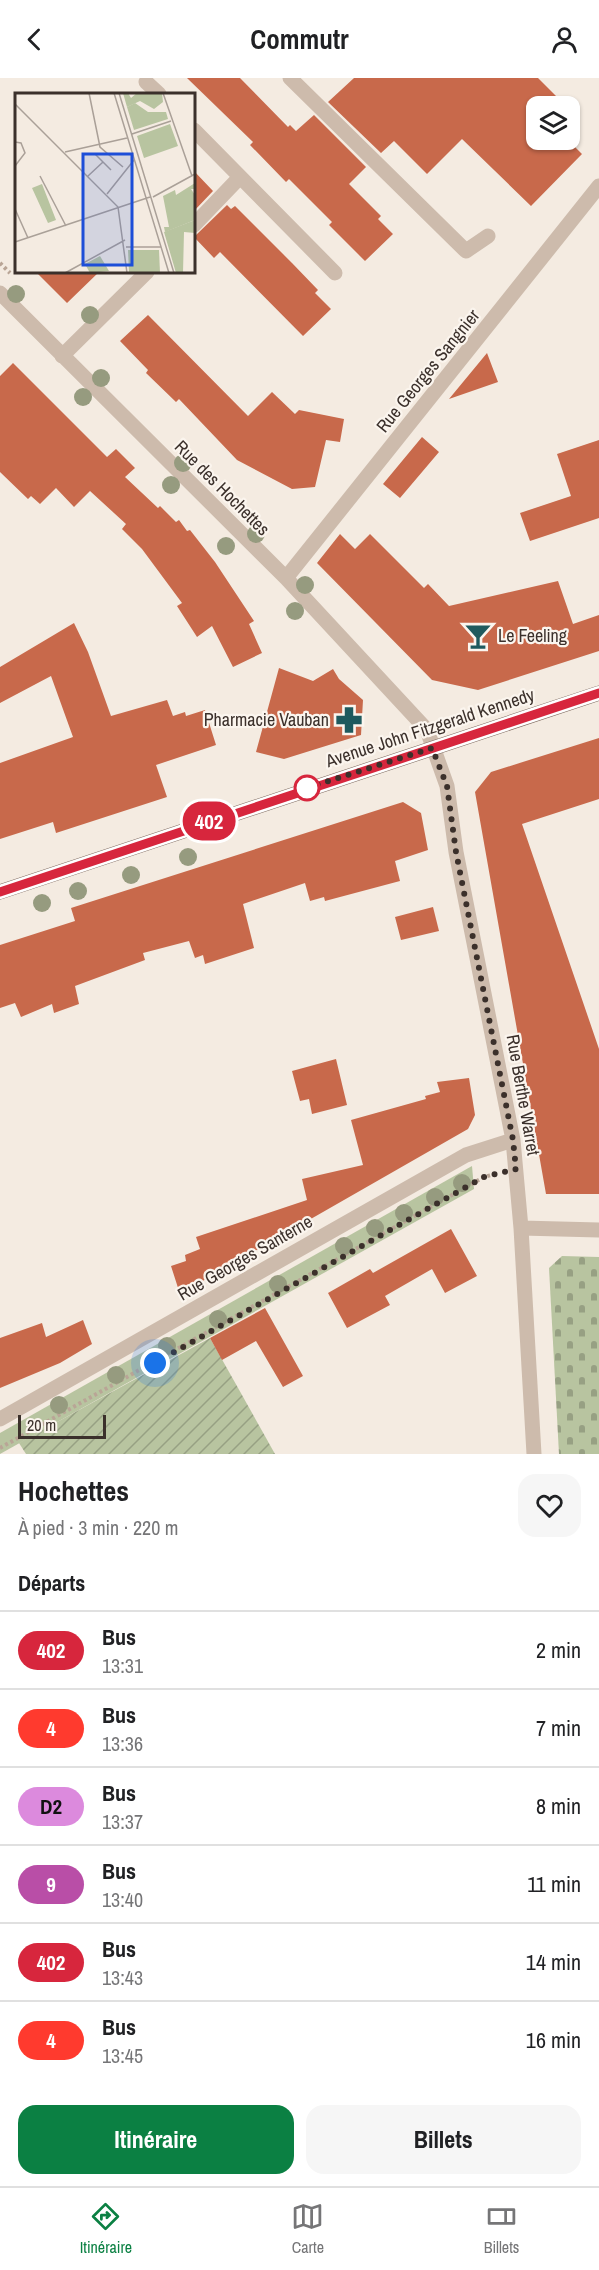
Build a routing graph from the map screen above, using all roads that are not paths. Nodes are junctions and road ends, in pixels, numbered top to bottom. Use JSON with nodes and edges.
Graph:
{"nodes":[{"id":1,"x":290,"y":78,"type":"edge"},
{"id":2,"x":146,"y":82,"type":"dead end"},
{"id":3,"x":158,"y":93,"type":"edge"},
{"id":4,"x":195,"y":131,"type":"edge"},
{"id":5,"x":240,"y":177,"type":"junction"},
{"id":6,"x":599,"y":186,"type":"edge"},
{"id":7,"x":195,"y":224,"type":"edge"},
{"id":8,"x":488,"y":236,"type":"dead end"},
{"id":9,"x":146,"y":273,"type":"edge"},
{"id":10,"x":335,"y":273,"type":"dead end"},
{"id":11,"x":0,"y":293,"type":"edge"},
{"id":12,"x":62,"y":356,"type":"junction"},
{"id":13,"x":286,"y":578,"type":"junction"},
{"id":14,"x":599,"y":693,"type":"edge"},
{"id":15,"x":413,"y":713,"type":"joint"},
{"id":16,"x":432,"y":748,"type":"junction"},
{"id":17,"x":0,"y":892,"type":"edge"},
{"id":18,"x":513,"y":1140,"type":"junction"},
{"id":19,"x":521,"y":1228,"type":"junction"},
{"id":20,"x":599,"y":1230,"type":"edge"},
{"id":21,"x":0,"y":1419,"type":"edge"},
{"id":22,"x":534,"y":1454,"type":"edge"}],
"edges":[{"from":1,"to":8,"type":"street"},
{"from":2,"to":3,"type":"street"},
{"from":4,"to":5,"type":"street"},
{"from":5,"to":7,"type":"street"},
{"from":5,"to":10,"type":"street"},
{"from":6,"to":13,"type":"street","name":"Rue Georges Sangnier"},
{"from":9,"to":12,"type":"street"},
{"from":11,"to":12,"type":"street","name":"Rue des Hochettes"},
{"from":12,"to":13,"type":"street","name":"Rue des Hochettes"},
{"from":13,"to":15,"type":"street","name":"Rue des Hochettes"},
{"from":14,"to":16,"type":"main road","name":"Avenue John Fitzgerald Kennedy"},
{"from":15,"to":16,"type":"street","name":"Rue Berthe Warret"},
{"from":16,"to":17,"type":"main road","name":"Avenue John Fitzgerald Kennedy"},
{"from":16,"to":18,"type":"street","name":"Rue Berthe Warret"},
{"from":18,"to":19,"type":"street","name":"Rue Berthe Warret"},
{"from":18,"to":21,"type":"street","name":"Rue Georges Santerne"},
{"from":19,"to":20,"type":"street"},
{"from":19,"to":22,"type":"street","name":"Rue Berthe Warret"}]}
